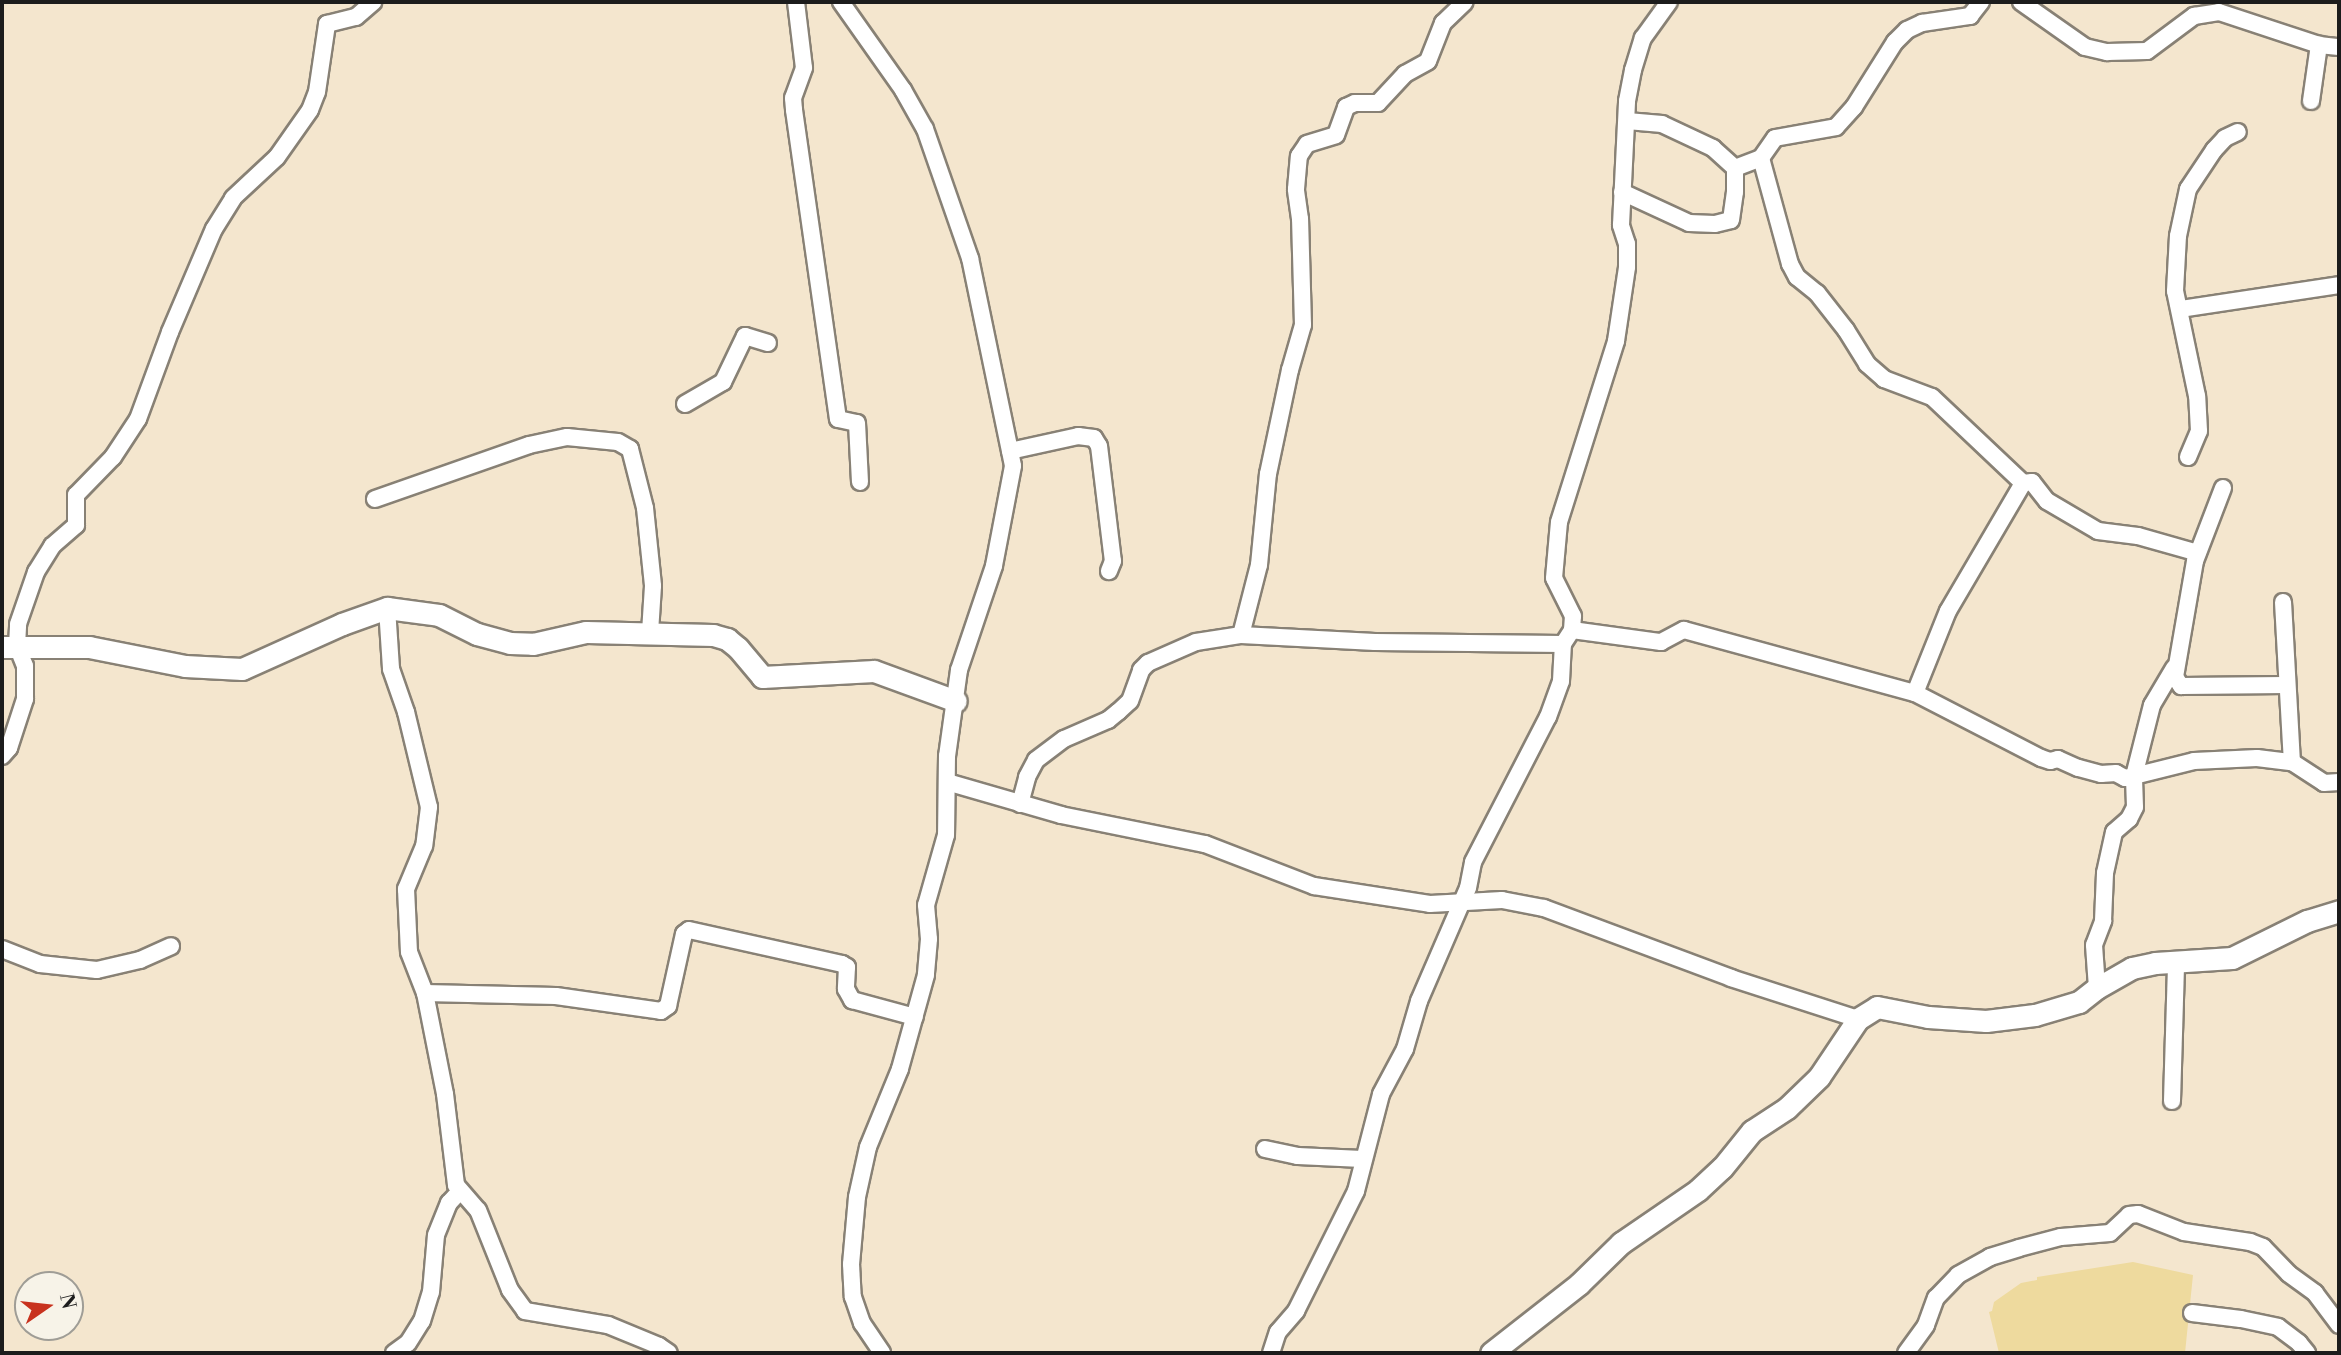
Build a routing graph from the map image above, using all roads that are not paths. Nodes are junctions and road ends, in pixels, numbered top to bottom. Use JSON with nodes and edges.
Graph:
{"nodes":[{"id":1,"x":373,"y":2,"type":"edge"},
{"id":2,"x":796,"y":2,"type":"edge"},
{"id":3,"x":841,"y":2,"type":"edge"},
{"id":4,"x":1465,"y":2,"type":"edge"},
{"id":5,"x":1669,"y":2,"type":"edge"},
{"id":6,"x":1981,"y":2,"type":"edge"},
{"id":7,"x":2021,"y":2,"type":"edge"},
{"id":8,"x":2319,"y":46,"type":"junction"},
{"id":9,"x":2339,"y":47,"type":"edge"},
{"id":10,"x":2311,"y":101,"type":"dead end"},
{"id":11,"x":1627,"y":121,"type":"junction"},
{"id":12,"x":2238,"y":132,"type":"dead end"},
{"id":13,"x":1761,"y":158,"type":"junction"},
{"id":14,"x":1735,"y":168,"type":"junction"},
{"id":15,"x":1622,"y":192,"type":"junction"},
{"id":16,"x":2339,"y":285,"type":"edge"},
{"id":17,"x":2181,"y":309,"type":"junction"},
{"id":18,"x":768,"y":343,"type":"dead end"},
{"id":19,"x":685,"y":404,"type":"dead end"},
{"id":20,"x":1010,"y":451,"type":"junction"},
{"id":21,"x":2188,"y":457,"type":"dead end"},
{"id":22,"x":860,"y":482,"type":"dead end"},
{"id":23,"x":2023,"y":483,"type":"junction"},
{"id":24,"x":2223,"y":488,"type":"dead end"},
{"id":25,"x":375,"y":499,"type":"dead end"},
{"id":26,"x":2198,"y":553,"type":"junction"},
{"id":27,"x":1109,"y":571,"type":"dead end"},
{"id":28,"x":2283,"y":602,"type":"dead end"},
{"id":29,"x":387,"y":608,"type":"junction"},
{"id":30,"x":650,"y":632,"type":"junction"},
{"id":31,"x":1241,"y":635,"type":"junction"},
{"id":32,"x":1567,"y":637,"type":"junction"},
{"id":33,"x":9,"y":647,"type":"edge"},
{"id":34,"x":2174,"y":668,"type":"junction"},
{"id":35,"x":2286,"y":685,"type":"junction"},
{"id":36,"x":1915,"y":693,"type":"junction"},
{"id":37,"x":956,"y":701,"type":"junction"},
{"id":38,"x":2,"y":756,"type":"edge"},
{"id":39,"x":2292,"y":762,"type":"junction"},
{"id":40,"x":2134,"y":776,"type":"junction"},
{"id":41,"x":947,"y":782,"type":"junction"},
{"id":42,"x":2339,"y":782,"type":"edge"},
{"id":43,"x":1020,"y":804,"type":"junction"},
{"id":44,"x":1461,"y":900,"type":"junction"},
{"id":45,"x":2339,"y":911,"type":"edge"},
{"id":46,"x":171,"y":946,"type":"dead end"},
{"id":47,"x":2,"y":949,"type":"edge"},
{"id":48,"x":2176,"y":963,"type":"junction"},
{"id":49,"x":2097,"y":988,"type":"junction"},
{"id":50,"x":425,"y":993,"type":"junction"},
{"id":51,"x":915,"y":1017,"type":"junction"},
{"id":52,"x":1858,"y":1019,"type":"junction"},
{"id":53,"x":2172,"y":1101,"type":"dead end"},
{"id":54,"x":1265,"y":1149,"type":"dead end"},
{"id":55,"x":1362,"y":1159,"type":"junction"},
{"id":56,"x":460,"y":1191,"type":"junction"},
{"id":57,"x":2192,"y":1313,"type":"dead end"},
{"id":58,"x":2339,"y":1325,"type":"edge"},
{"id":59,"x":394,"y":1353,"type":"edge"},
{"id":60,"x":669,"y":1353,"type":"edge"},
{"id":61,"x":882,"y":1353,"type":"edge"},
{"id":62,"x":1271,"y":1353,"type":"edge"},
{"id":63,"x":1491,"y":1353,"type":"edge"},
{"id":64,"x":1906,"y":1353,"type":"edge"},
{"id":65,"x":2307,"y":1353,"type":"edge"}],
"edges":[{"from":1,"to":33,"type":"street"},
{"from":2,"to":22,"type":"street"},
{"from":3,"to":20,"type":"street"},
{"from":4,"to":31,"type":"street"},
{"from":5,"to":11,"type":"street"},
{"from":6,"to":13,"type":"street"},
{"from":7,"to":8,"type":"street"},
{"from":8,"to":9,"type":"street"},
{"from":8,"to":10,"type":"street"},
{"from":11,"to":14,"type":"street"},
{"from":11,"to":15,"type":"street"},
{"from":12,"to":17,"type":"street"},
{"from":13,"to":14,"type":"street"},
{"from":13,"to":23,"type":"street"},
{"from":14,"to":15,"type":"street"},
{"from":15,"to":32,"type":"street"},
{"from":16,"to":17,"type":"street"},
{"from":17,"to":21,"type":"street"},
{"from":18,"to":19,"type":"street"},
{"from":20,"to":27,"type":"street"},
{"from":20,"to":37,"type":"street"},
{"from":23,"to":26,"type":"street"},
{"from":23,"to":36,"type":"street"},
{"from":24,"to":26,"type":"street"},
{"from":25,"to":30,"type":"street"},
{"from":26,"to":34,"type":"street"},
{"from":28,"to":35,"type":"street"},
{"from":29,"to":30,"type":"street"},
{"from":29,"to":33,"type":"street"},
{"from":29,"to":50,"type":"street"},
{"from":30,"to":37,"type":"street"},
{"from":31,"to":32,"type":"street"},
{"from":31,"to":43,"type":"street"},
{"from":32,"to":36,"type":"street"},
{"from":32,"to":44,"type":"street"},
{"from":33,"to":38,"type":"street"},
{"from":34,"to":35,"type":"street"},
{"from":34,"to":40,"type":"street"},
{"from":35,"to":39,"type":"street"},
{"from":36,"to":40,"type":"street"},
{"from":37,"to":41,"type":"street"},
{"from":39,"to":40,"type":"street"},
{"from":39,"to":42,"type":"street"},
{"from":40,"to":49,"type":"street"},
{"from":41,"to":43,"type":"street"},
{"from":41,"to":51,"type":"street"},
{"from":43,"to":44,"type":"street"},
{"from":44,"to":52,"type":"street"},
{"from":44,"to":55,"type":"street"},
{"from":45,"to":48,"type":"street"},
{"from":46,"to":47,"type":"street"},
{"from":48,"to":49,"type":"street"},
{"from":48,"to":53,"type":"street"},
{"from":49,"to":52,"type":"street"},
{"from":50,"to":51,"type":"street"},
{"from":50,"to":56,"type":"street"},
{"from":51,"to":61,"type":"street"},
{"from":52,"to":63,"type":"street"},
{"from":54,"to":55,"type":"street"},
{"from":55,"to":62,"type":"street"},
{"from":56,"to":59,"type":"street"},
{"from":56,"to":60,"type":"street"},
{"from":57,"to":65,"type":"street"},
{"from":58,"to":64,"type":"street"}]}
